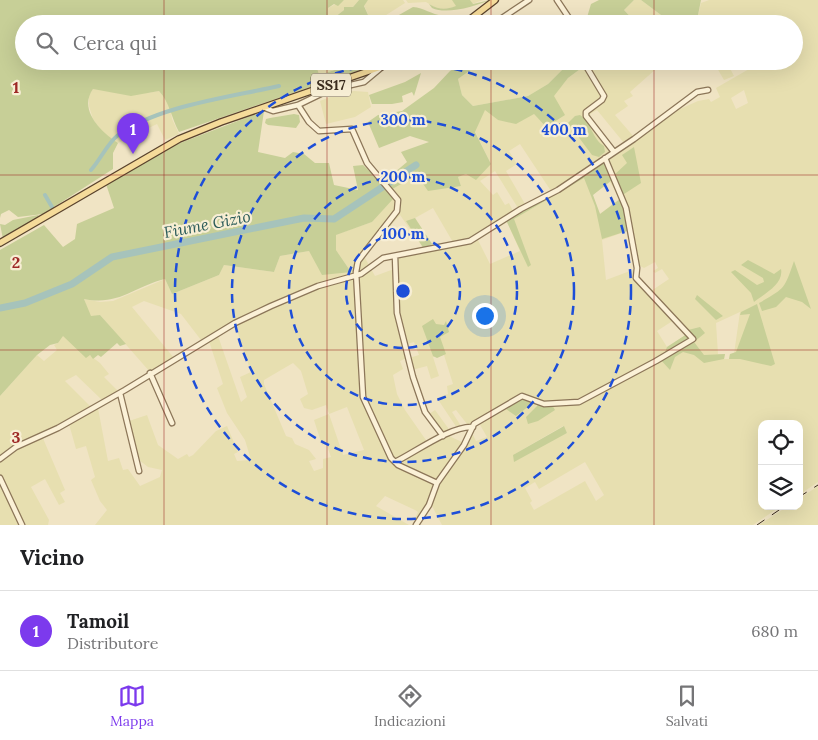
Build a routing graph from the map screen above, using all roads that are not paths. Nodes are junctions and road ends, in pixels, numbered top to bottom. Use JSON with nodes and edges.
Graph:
{"nodes":[{"id":1,"x":495,"y":0,"type":"edge"},
{"id":2,"x":529,"y":0,"type":"edge"},
{"id":3,"x":557,"y":0,"type":"edge"},
{"id":4,"x":479,"y":15,"type":"edge"},
{"id":5,"x":506,"y":15,"type":"edge"},
{"id":6,"x":567,"y":15,"type":"edge"},
{"id":7,"x":374,"y":70,"type":"edge"},
{"id":8,"x":588,"y":70,"type":"edge"},
{"id":9,"x":328,"y":88,"type":"junction"},
{"id":10,"x":708,"y":90,"type":"dead end"},
{"id":11,"x":298,"y":105,"type":"junction"},
{"id":12,"x":265,"y":108,"type":"junction"},
{"id":13,"x":614,"y":152,"type":"junction"},
{"id":14,"x":605,"y":158,"type":"junction"},
{"id":15,"x":0,"y":243,"type":"edge"},
{"id":16,"x":395,"y":256,"type":"junction"},
{"id":17,"x":356,"y":276,"type":"junction"},
{"id":18,"x":150,"y":374,"type":"junction"},
{"id":19,"x":120,"y":393,"type":"junction"},
{"id":20,"x":172,"y":423,"type":"dead end"},
{"id":21,"x":472,"y":427,"type":"junction"},
{"id":22,"x":443,"y":436,"type":"junction"},
{"id":23,"x":0,"y":459,"type":"edge"},
{"id":24,"x":394,"y":462,"type":"junction"},
{"id":25,"x":139,"y":471,"type":"dead end"},
{"id":26,"x":0,"y":478,"type":"edge"},
{"id":27,"x":437,"y":483,"type":"junction"},
{"id":28,"x":22,"y":525,"type":"edge"},
{"id":29,"x":416,"y":525,"type":"edge"}],
"edges":[{"from":1,"to":4,"type":"main road"},
{"from":2,"to":5,"type":"street"},
{"from":3,"to":6,"type":"street"},
{"from":7,"to":9,"type":"main road","number":"SS17"},
{"from":8,"to":13,"type":"street"},
{"from":9,"to":11,"type":"street"},
{"from":9,"to":12,"type":"main road","number":"SS17"},
{"from":10,"to":13,"type":"street"},
{"from":11,"to":12,"type":"street"},
{"from":11,"to":17,"type":"street"},
{"from":12,"to":15,"type":"main road","number":"SS17"},
{"from":13,"to":14,"type":"street"},
{"from":14,"to":16,"type":"street"},
{"from":14,"to":21,"type":"street"},
{"from":16,"to":17,"type":"street"},
{"from":16,"to":22,"type":"street"},
{"from":17,"to":18,"type":"street"},
{"from":17,"to":24,"type":"street"},
{"from":18,"to":19,"type":"street"},
{"from":18,"to":20,"type":"street"},
{"from":19,"to":23,"type":"street"},
{"from":19,"to":25,"type":"street"},
{"from":21,"to":22,"type":"street"},
{"from":21,"to":27,"type":"street"},
{"from":22,"to":24,"type":"street"},
{"from":24,"to":27,"type":"street"},
{"from":26,"to":28,"type":"street"},
{"from":27,"to":29,"type":"street"}]}
